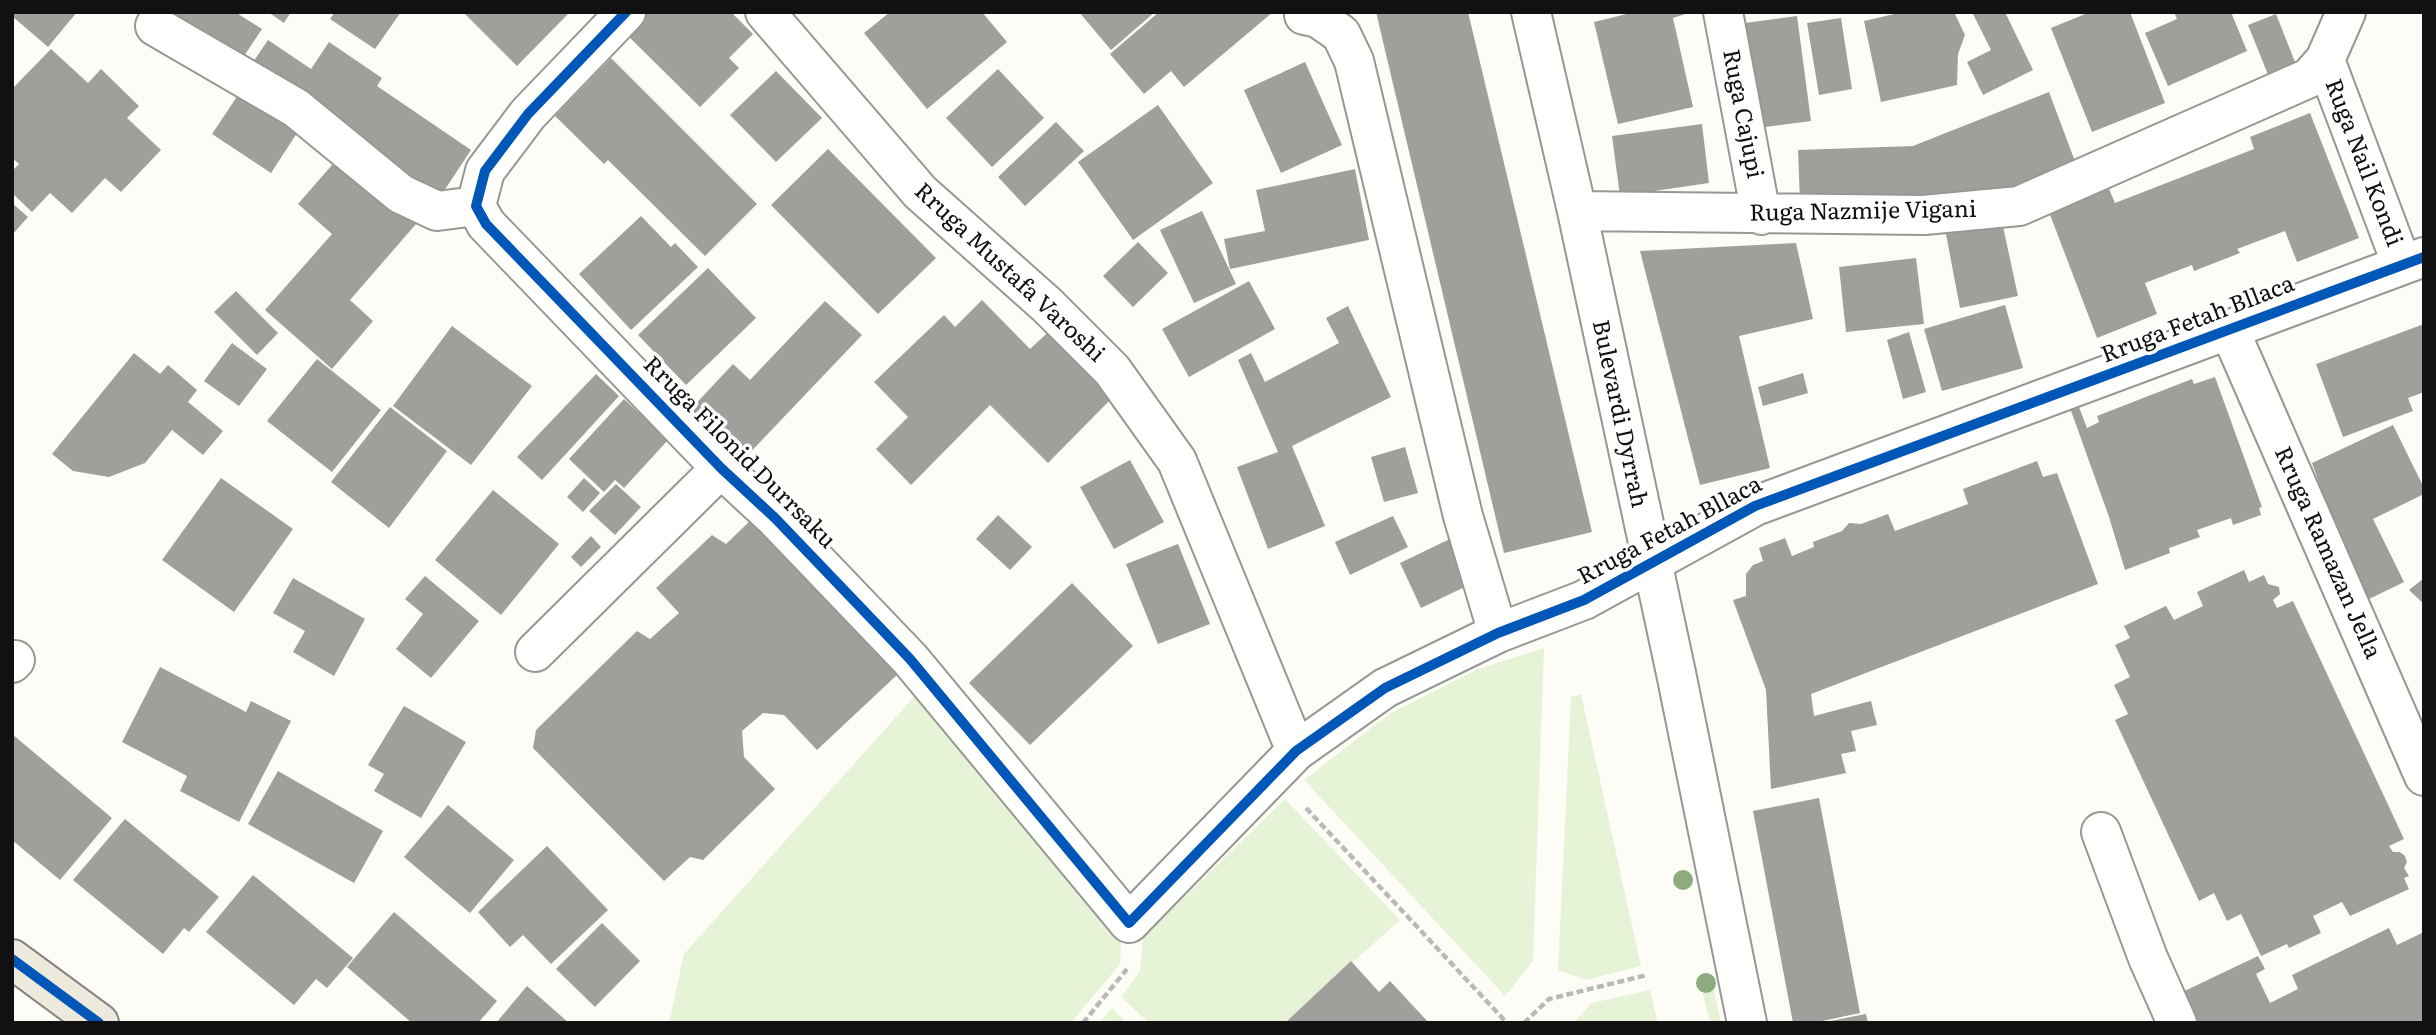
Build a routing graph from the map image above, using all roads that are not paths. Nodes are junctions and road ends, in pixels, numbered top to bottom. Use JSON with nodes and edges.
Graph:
{"nodes":[{"id":1,"x":625,"y":12,"type":"edge"},
{"id":2,"x":765,"y":12,"type":"edge"},
{"id":3,"x":1531,"y":12,"type":"edge"},
{"id":4,"x":1723,"y":12,"type":"edge"},
{"id":5,"x":2346,"y":12,"type":"edge"},
{"id":6,"x":1304,"y":15,"type":"dead end"},
{"id":7,"x":155,"y":26,"type":"dead end"},
{"id":8,"x":2325,"y":60,"type":"junction"},
{"id":9,"x":476,"y":206,"type":"junction"},
{"id":10,"x":1577,"y":211,"type":"junction"},
{"id":11,"x":1761,"y":215,"type":"junction"},
{"id":12,"x":2413,"y":261,"type":"edge"},
{"id":13,"x":2230,"y":331,"type":"junction"},
{"id":14,"x":720,"y":468,"type":"junction"},
{"id":15,"x":1651,"y":563,"type":"junction"},
{"id":16,"x":1498,"y":633,"type":"junction"},
{"id":17,"x":535,"y":652,"type":"dead end"},
{"id":18,"x":2416,"y":733,"type":"edge"},
{"id":19,"x":1285,"y":762,"type":"junction"},
{"id":20,"x":2424,"y":776,"type":"edge"},
{"id":21,"x":2101,"y":832,"type":"dead end"},
{"id":22,"x":1129,"y":923,"type":"joint"},
{"id":23,"x":12,"y":959,"type":"edge"},
{"id":24,"x":99,"y":1023,"type":"edge"},
{"id":25,"x":1747,"y":1023,"type":"edge"},
{"id":26,"x":2177,"y":1023,"type":"edge"}],
"edges":[{"from":1,"to":9,"type":"street"},
{"from":2,"to":19,"type":"street","name":"Rruga Mustafa Varoshi"},
{"from":3,"to":10,"type":"street","name":"Bulevardi Dyrrah"},
{"from":4,"to":11,"type":"street","name":"Ruga Cajupi"},
{"from":5,"to":8,"type":"street"},
{"from":6,"to":16,"type":"street"},
{"from":7,"to":9,"type":"street"},
{"from":8,"to":11,"type":"street","name":"Ruga Nazmije Vigani"},
{"from":8,"to":12,"type":"street","name":"Ruga Nail Kondi"},
{"from":9,"to":14,"type":"street","name":"Rruga Filonid Durrsaku"},
{"from":10,"to":11,"type":"street","name":"Ruga Nazmije Vigani"},
{"from":10,"to":15,"type":"street","name":"Bulevardi Dyrrah"},
{"from":12,"to":13,"type":"street","name":"Rruga Fetah Bllaca"},
{"from":13,"to":15,"type":"street","name":"Rruga Fetah Bllaca"},
{"from":13,"to":18,"type":"street","name":"Rruga Ramazan Jella"},
{"from":14,"to":17,"type":"street"},
{"from":14,"to":22,"type":"street","name":"Rruga Filonid Durrsaku"},
{"from":15,"to":16,"type":"street","name":"Rruga Fetah Bllaca"},
{"from":15,"to":25,"type":"street","name":"Bulevardi Dyrrah"},
{"from":16,"to":19,"type":"street","name":"Rruga Fetah Bllaca"},
{"from":18,"to":20,"type":"street","name":"Rruga Ramazan Jella"},
{"from":19,"to":22,"type":"street","name":"Rruga Fetah Bllaca"},
{"from":21,"to":26,"type":"street"},
{"from":23,"to":24,"type":"main road"}]}
